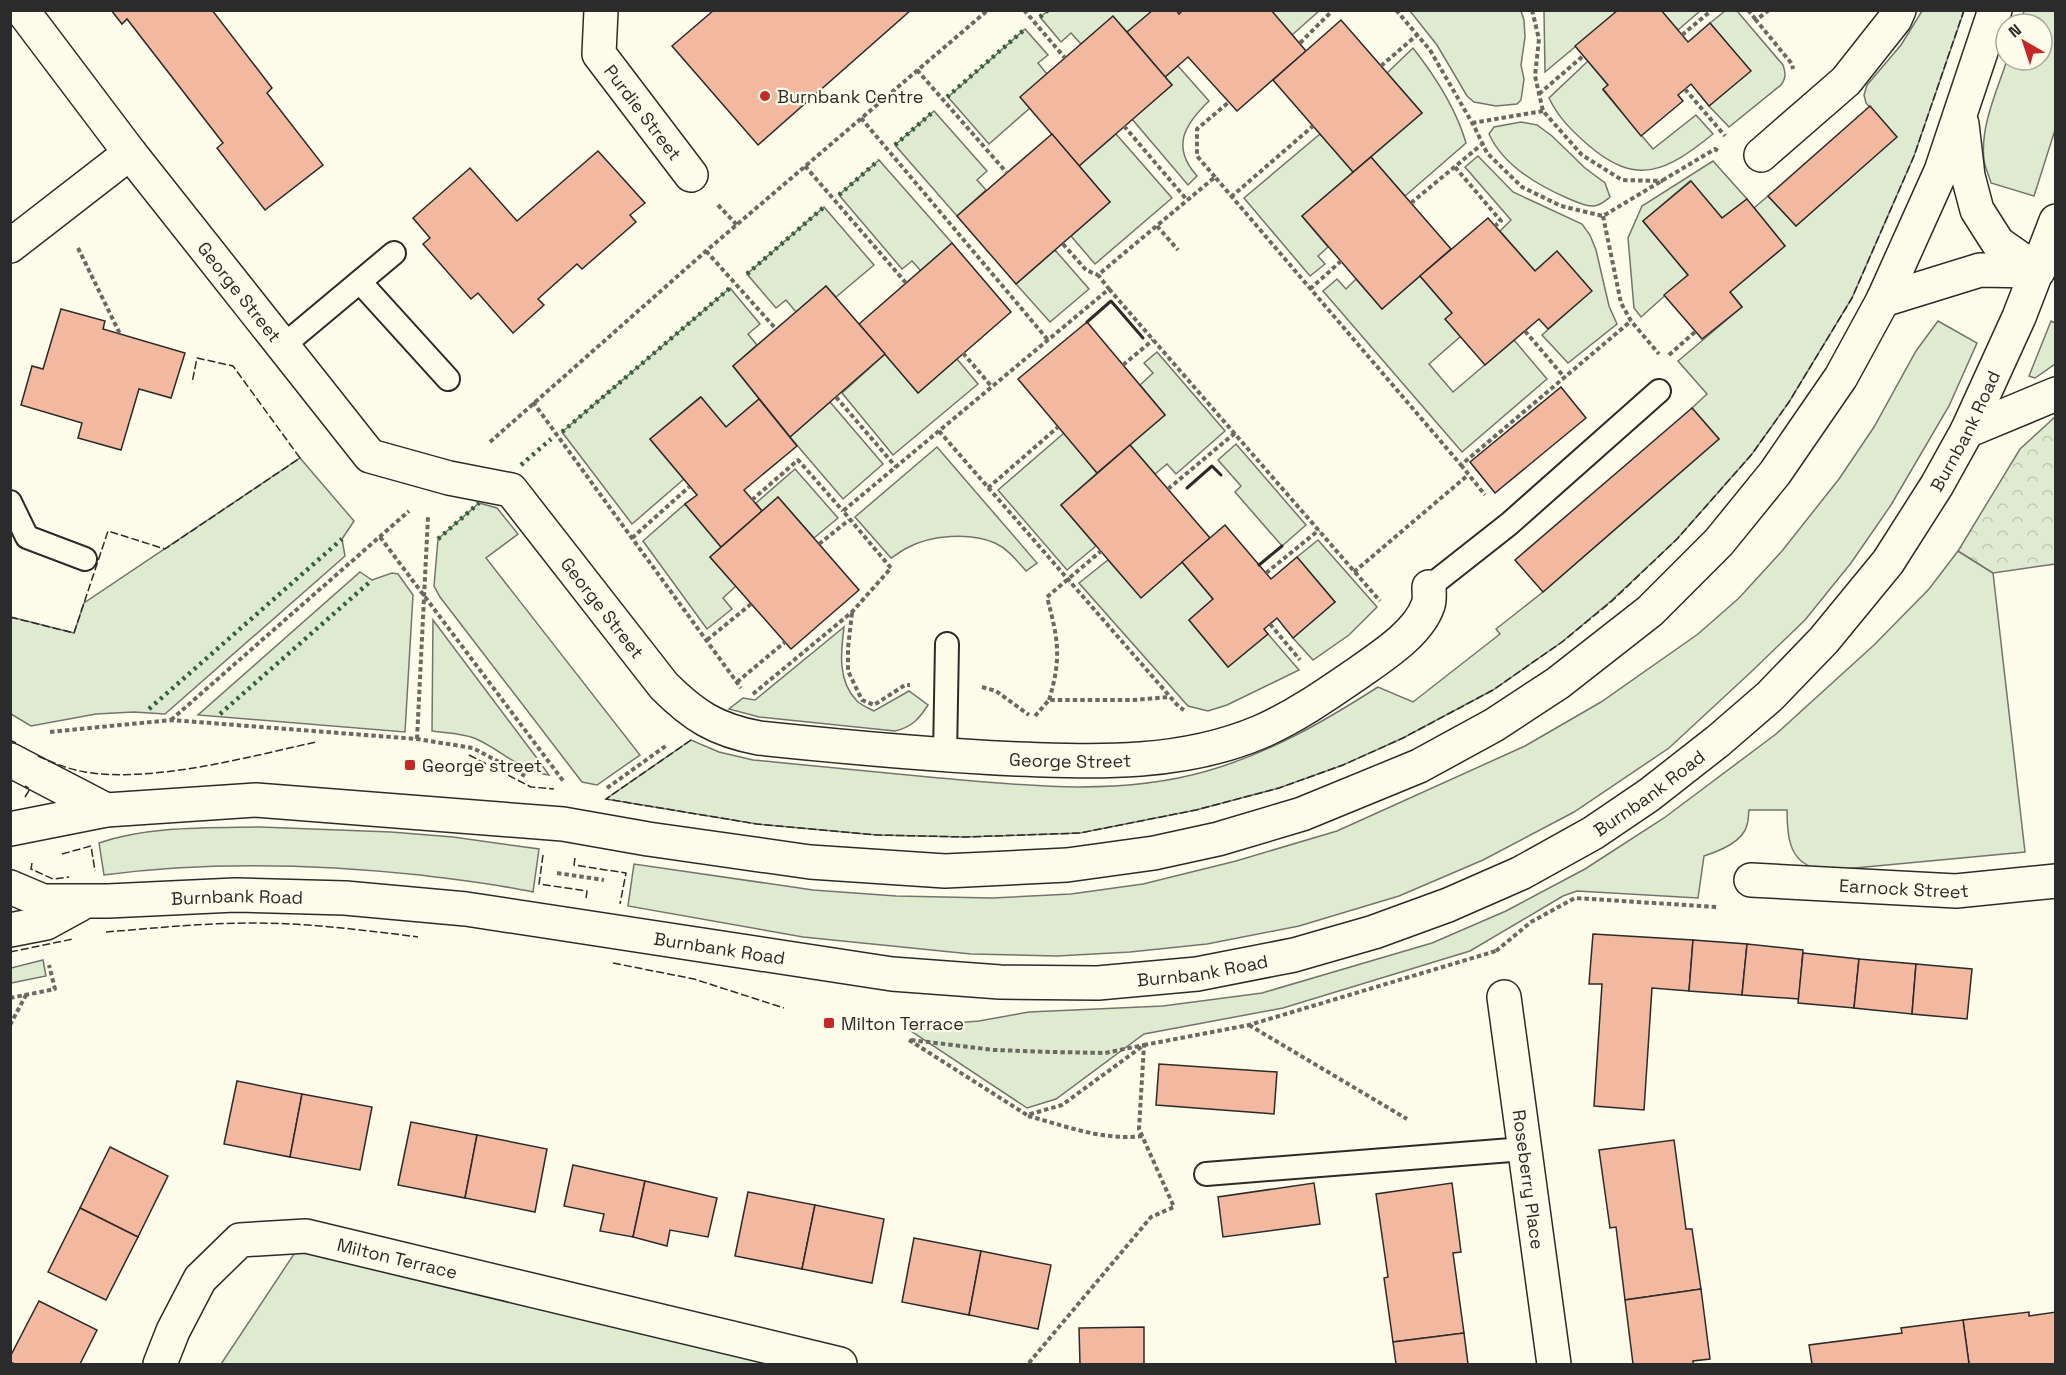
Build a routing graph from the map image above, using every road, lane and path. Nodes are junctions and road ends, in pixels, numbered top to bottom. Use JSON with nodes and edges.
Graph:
{"nodes":[{"id":1,"x":22,"y":10,"type":"edge"},
{"id":2,"x":601,"y":10,"type":"edge"},
{"id":3,"x":988,"y":10,"type":"edge"},
{"id":4,"x":1024,"y":10,"type":"edge"},
{"id":5,"x":1333,"y":10,"type":"edge"},
{"id":6,"x":1396,"y":10,"type":"edge"},
{"id":7,"x":1532,"y":10,"type":"edge"},
{"id":8,"x":1712,"y":10,"type":"edge"},
{"id":9,"x":1748,"y":10,"type":"edge"},
{"id":10,"x":1769,"y":10,"type":"edge"},
{"id":11,"x":1899,"y":10,"type":"edge"},
{"id":12,"x":1995,"y":10,"type":"edge"},
{"id":13,"x":1756,"y":20,"type":"junction"},
{"id":14,"x":1417,"y":35,"type":"junction"},
{"id":15,"x":1682,"y":35,"type":"dead end"},
{"id":16,"x":1300,"y":44,"type":"dead end"},
{"id":17,"x":1583,"y":56,"type":"dead end"},
{"id":18,"x":1065,"y":58,"type":"dead end"},
{"id":19,"x":1381,"y":66,"type":"dead end"},
{"id":20,"x":917,"y":70,"type":"junction"},
{"id":21,"x":1794,"y":72,"type":"dead end"},
{"id":22,"x":1685,"y":89,"type":"dead end"},
{"id":23,"x":1539,"y":94,"type":"junction"},
{"id":24,"x":1229,"y":102,"type":"dead end"},
{"id":25,"x":1543,"y":111,"type":"junction"},
{"id":26,"x":1961,"y":112,"type":"junction"},
{"id":27,"x":861,"y":118,"type":"junction"},
{"id":28,"x":1472,"y":123,"type":"junction"},
{"id":29,"x":1124,"y":126,"type":"dead end"},
{"id":30,"x":1313,"y":126,"type":"dead end"},
{"id":31,"x":1482,"y":145,"type":"junction"},
{"id":32,"x":1715,"y":148,"type":"junction"},
{"id":33,"x":130,"y":153,"type":"junction"},
{"id":34,"x":1761,"y":155,"type":"dead end"},
{"id":35,"x":1723,"y":157,"type":"dead end"},
{"id":36,"x":805,"y":166,"type":"junction"},
{"id":37,"x":1455,"y":167,"type":"junction"},
{"id":38,"x":1006,"y":173,"type":"dead end"},
{"id":39,"x":691,"y":176,"type":"dead end"},
{"id":40,"x":1215,"y":177,"type":"junction"},
{"id":41,"x":1663,"y":181,"type":"junction"},
{"id":42,"x":1231,"y":197,"type":"junction"},
{"id":43,"x":1187,"y":200,"type":"junction"},
{"id":44,"x":1411,"y":203,"type":"dead end"},
{"id":45,"x":58,"y":209,"type":"junction"},
{"id":46,"x":1603,"y":216,"type":"junction"},
{"id":47,"x":2055,"y":222,"type":"edge"},
{"id":48,"x":1157,"y":226,"type":"junction"},
{"id":49,"x":1495,"y":226,"type":"dead end"},
{"id":50,"x":1063,"y":244,"type":"dead end"},
{"id":51,"x":10,"y":246,"type":"edge"},
{"id":52,"x":1179,"y":250,"type":"dead end"},
{"id":53,"x":706,"y":251,"type":"junction"},
{"id":54,"x":394,"y":253,"type":"dead end"},
{"id":55,"x":1341,"y":261,"type":"dead end"},
{"id":56,"x":1098,"y":275,"type":"junction"},
{"id":57,"x":2047,"y":275,"type":"edge"},
{"id":58,"x":360,"y":282,"type":"junction"},
{"id":59,"x":906,"y":283,"type":"dead end"},
{"id":60,"x":1109,"y":289,"type":"junction"},
{"id":61,"x":1309,"y":289,"type":"junction"},
{"id":62,"x":1883,"y":300,"type":"junction"},
{"id":63,"x":1631,"y":321,"type":"junction"},
{"id":64,"x":776,"y":329,"type":"dead end"},
{"id":65,"x":1525,"y":331,"type":"dead end"},
{"id":66,"x":1695,"y":332,"type":"dead end"},
{"id":67,"x":120,"y":334,"type":"dead end"},
{"id":68,"x":1048,"y":340,"type":"junction"},
{"id":69,"x":1153,"y":340,"type":"junction"},
{"id":70,"x":284,"y":345,"type":"junction"},
{"id":71,"x":963,"y":353,"type":"dead end"},
{"id":72,"x":1123,"y":365,"type":"dead end"},
{"id":73,"x":1565,"y":378,"type":"junction"},
{"id":74,"x":448,"y":379,"type":"dead end"},
{"id":75,"x":992,"y":387,"type":"junction"},
{"id":76,"x":1659,"y":391,"type":"dead end"},
{"id":77,"x":2055,"y":394,"type":"edge"},
{"id":78,"x":836,"y":398,"type":"dead end"},
{"id":79,"x":533,"y":402,"type":"junction"},
{"id":80,"x":1058,"y":427,"type":"dead end"},
{"id":81,"x":939,"y":431,"type":"junction"},
{"id":82,"x":1967,"y":431,"type":"junction"},
{"id":83,"x":1235,"y":433,"type":"junction"},
{"id":84,"x":896,"y":467,"type":"junction"},
{"id":85,"x":1468,"y":475,"type":"dead end"},
{"id":86,"x":689,"y":486,"type":"dead end"},
{"id":87,"x":439,"y":487,"type":"junction"},
{"id":88,"x":988,"y":488,"type":"junction"},
{"id":89,"x":1168,"y":489,"type":"dead end"},
{"id":90,"x":752,"y":500,"type":"dead end"},
{"id":91,"x":10,"y":502,"type":"edge"},
{"id":92,"x":843,"y":511,"type":"junction"},
{"id":93,"x":849,"y":520,"type":"junction"},
{"id":94,"x":1318,"y":530,"type":"junction"},
{"id":95,"x":380,"y":537,"type":"junction"},
{"id":96,"x":632,"y":538,"type":"junction"},
{"id":97,"x":819,"y":544,"type":"dead end"},
{"id":98,"x":1101,"y":551,"type":"dead end"},
{"id":99,"x":85,"y":559,"type":"dead end"},
{"id":100,"x":1354,"y":572,"type":"junction"},
{"id":101,"x":1266,"y":573,"type":"dead end"},
{"id":102,"x":1068,"y":580,"type":"junction"},
{"id":103,"x":1430,"y":587,"type":"joint"},
{"id":104,"x":423,"y":593,"type":"junction"},
{"id":105,"x":751,"y":604,"type":"dead end"},
{"id":106,"x":1270,"y":624,"type":"dead end"},
{"id":107,"x":1408,"y":634,"type":"junction"},
{"id":108,"x":707,"y":640,"type":"junction"},
{"id":109,"x":785,"y":642,"type":"dead end"},
{"id":110,"x":947,"y":644,"type":"dead end"},
{"id":111,"x":1303,"y":663,"type":"dead end"},
{"id":112,"x":737,"y":682,"type":"junction"},
{"id":113,"x":1049,"y":700,"type":"dead end"},
{"id":114,"x":1186,"y":711,"type":"dead end"},
{"id":115,"x":704,"y":719,"type":"junction"},
{"id":116,"x":171,"y":720,"type":"junction"},
{"id":117,"x":45,"y":732,"type":"dead end"},
{"id":118,"x":417,"y":739,"type":"junction"},
{"id":119,"x":945,"y":756,"type":"junction"},
{"id":120,"x":10,"y":760,"type":"edge"},
{"id":121,"x":533,"y":780,"type":"dead end"},
{"id":122,"x":556,"y":785,"type":"dead end"},
{"id":123,"x":601,"y":792,"type":"dead end"},
{"id":124,"x":106,"y":810,"type":"junction"},
{"id":125,"x":10,"y":829,"type":"edge"},
{"id":126,"x":557,"y":873,"type":"dead end"},
{"id":127,"x":604,"y":880,"type":"dead end"},
{"id":128,"x":1751,"y":880,"type":"joint"},
{"id":129,"x":2055,"y":881,"type":"edge"},
{"id":130,"x":10,"y":887,"type":"edge"},
{"id":131,"x":86,"y":902,"type":"junction"},
{"id":132,"x":10,"y":930,"type":"edge"},
{"id":133,"x":48,"y":960,"type":"dead end"},
{"id":134,"x":26,"y":995,"type":"junction"},
{"id":135,"x":1504,"y":997,"type":"dead end"},
{"id":136,"x":10,"y":998,"type":"edge"},
{"id":137,"x":10,"y":1025,"type":"edge"},
{"id":138,"x":1249,"y":1025,"type":"junction"},
{"id":139,"x":1144,"y":1045,"type":"junction"},
{"id":140,"x":1027,"y":1115,"type":"junction"},
{"id":141,"x":1143,"y":1136,"type":"junction"},
{"id":142,"x":1524,"y":1149,"type":"junction"},
{"id":143,"x":1464,"y":1153,"type":"junction"},
{"id":144,"x":1206,"y":1174,"type":"dead end"},
{"id":145,"x":160,"y":1365,"type":"edge"},
{"id":146,"x":840,"y":1365,"type":"edge"},
{"id":147,"x":1029,"y":1365,"type":"edge"},
{"id":148,"x":1554,"y":1365,"type":"edge"}],
"edges":[{"from":1,"to":33,"type":"main road","name":"George Street"},
{"from":2,"to":39,"type":"main road","name":"Purdie Street"},
{"from":3,"to":20,"type":"path"},
{"from":4,"to":18,"type":"path"},
{"from":5,"to":16,"type":"path"},
{"from":6,"to":14,"type":"path"},
{"from":7,"to":23,"type":"path"},
{"from":8,"to":15,"type":"path"},
{"from":9,"to":13,"type":"path"},
{"from":10,"to":13,"type":"path"},
{"from":11,"to":34,"type":"main road"},
{"from":12,"to":26,"type":"main road"},
{"from":13,"to":21,"type":"path"},
{"from":14,"to":19,"type":"path"},
{"from":14,"to":28,"type":"path"},
{"from":17,"to":23,"type":"path"},
{"from":20,"to":27,"type":"path"},
{"from":20,"to":38,"type":"path"},
{"from":22,"to":32,"type":"path"},
{"from":23,"to":25,"type":"path"},
{"from":24,"to":40,"type":"path"},
{"from":25,"to":28,"type":"path"},
{"from":25,"to":41,"type":"path"},
{"from":26,"to":57,"type":"main road"},
{"from":26,"to":62,"type":"main road"},
{"from":27,"to":36,"type":"path"},
{"from":27,"to":68,"type":"path"},
{"from":28,"to":31,"type":"path"},
{"from":29,"to":43,"type":"path"},
{"from":30,"to":42,"type":"path"},
{"from":31,"to":37,"type":"path"},
{"from":31,"to":46,"type":"path"},
{"from":32,"to":35,"type":"path"},
{"from":32,"to":41,"type":"path"},
{"from":33,"to":45,"type":"main road"},
{"from":33,"to":70,"type":"main road","name":"George Street"},
{"from":36,"to":53,"type":"path"},
{"from":36,"to":59,"type":"path"},
{"from":37,"to":44,"type":"path"},
{"from":37,"to":49,"type":"path"},
{"from":40,"to":42,"type":"path"},
{"from":40,"to":43,"type":"path"},
{"from":41,"to":46,"type":"path"},
{"from":42,"to":61,"type":"path"},
{"from":43,"to":48,"type":"path"},
{"from":45,"to":51,"type":"main road"},
{"from":45,"to":67,"type":"path"},
{"from":46,"to":63,"type":"path"},
{"from":47,"to":57,"type":"main road","name":"Burnbank Road"},
{"from":48,"to":52,"type":"path"},
{"from":48,"to":56,"type":"path"},
{"from":50,"to":56,"type":"path"},
{"from":53,"to":64,"type":"path"},
{"from":53,"to":79,"type":"path"},
{"from":54,"to":58,"type":"lane"},
{"from":55,"to":61,"type":"path"},
{"from":56,"to":60,"type":"path"},
{"from":57,"to":62,"type":"main road"},
{"from":57,"to":82,"type":"main road","name":"Burnbank Road"},
{"from":58,"to":70,"type":"lane"},
{"from":58,"to":74,"type":"lane"},
{"from":60,"to":68,"type":"path"},
{"from":60,"to":69,"type":"path"},
{"from":61,"to":73,"type":"path"},
{"from":62,"to":124,"type":"main road"},
{"from":63,"to":66,"type":"path"},
{"from":63,"to":73,"type":"path"},
{"from":65,"to":73,"type":"path"},
{"from":68,"to":75,"type":"path"},
{"from":69,"to":72,"type":"path"},
{"from":69,"to":83,"type":"path"},
{"from":70,"to":87,"type":"main road","name":"George Street"},
{"from":71,"to":75,"type":"path"},
{"from":75,"to":81,"type":"path"},
{"from":76,"to":103,"type":"lane"},
{"from":77,"to":82,"type":"main road"},
{"from":78,"to":84,"type":"path"},
{"from":79,"to":87,"type":"path"},
{"from":79,"to":96,"type":"path"},
{"from":80,"to":88,"type":"path"},
{"from":81,"to":84,"type":"path"},
{"from":81,"to":88,"type":"path"},
{"from":82,"to":131,"type":"main road","name":"Burnbank Road"},
{"from":83,"to":89,"type":"path"},
{"from":83,"to":94,"type":"path"},
{"from":84,"to":92,"type":"path"},
{"from":85,"to":100,"type":"path"},
{"from":86,"to":96,"type":"path"},
{"from":87,"to":95,"type":"path"},
{"from":87,"to":104,"type":"path"},
{"from":87,"to":115,"type":"main road","name":"George Street"},
{"from":88,"to":102,"type":"path"},
{"from":90,"to":92,"type":"path"},
{"from":91,"to":99,"type":"lane"},
{"from":92,"to":93,"type":"path"},
{"from":93,"to":97,"type":"path"},
{"from":93,"to":112,"type":"path"},
{"from":94,"to":100,"type":"path"},
{"from":94,"to":101,"type":"path"},
{"from":95,"to":104,"type":"path"},
{"from":95,"to":116,"type":"path"},
{"from":96,"to":108,"type":"path"},
{"from":98,"to":102,"type":"path"},
{"from":100,"to":107,"type":"path"},
{"from":102,"to":113,"type":"path"},
{"from":102,"to":114,"type":"path"},
{"from":103,"to":107,"type":"main road","name":"George Street"},
{"from":104,"to":118,"type":"path"},
{"from":104,"to":122,"type":"path"},
{"from":105,"to":108,"type":"path"},
{"from":106,"to":111,"type":"path"},
{"from":107,"to":119,"type":"main road","name":"George Street"},
{"from":108,"to":112,"type":"path"},
{"from":109,"to":112,"type":"path"},
{"from":110,"to":119,"type":"lane"},
{"from":115,"to":119,"type":"main road","name":"George Street"},
{"from":115,"to":123,"type":"path"},
{"from":116,"to":117,"type":"path"},
{"from":116,"to":118,"type":"path"},
{"from":118,"to":121,"type":"path"},
{"from":120,"to":124,"type":"main road"},
{"from":124,"to":125,"type":"main road"},
{"from":126,"to":127,"type":"path"},
{"from":128,"to":129,"type":"main road","name":"Earnock Street"},
{"from":128,"to":138,"type":"path"},
{"from":130,"to":131,"type":"main road","name":"Burnbank Road"},
{"from":131,"to":132,"type":"main road"},
{"from":133,"to":134,"type":"path"},
{"from":134,"to":136,"type":"path"},
{"from":134,"to":137,"type":"path"},
{"from":135,"to":142,"type":"main road","name":"Roseberry Place"},
{"from":138,"to":139,"type":"path"},
{"from":138,"to":143,"type":"path"},
{"from":139,"to":140,"type":"path"},
{"from":139,"to":140,"type":"path"},
{"from":139,"to":141,"type":"path"},
{"from":140,"to":141,"type":"path"},
{"from":141,"to":147,"type":"path"},
{"from":142,"to":143,"type":"lane"},
{"from":142,"to":148,"type":"main road","name":"Roseberry Place"},
{"from":143,"to":144,"type":"lane"},
{"from":145,"to":146,"type":"main road","name":"Milton Terrace"}]}
